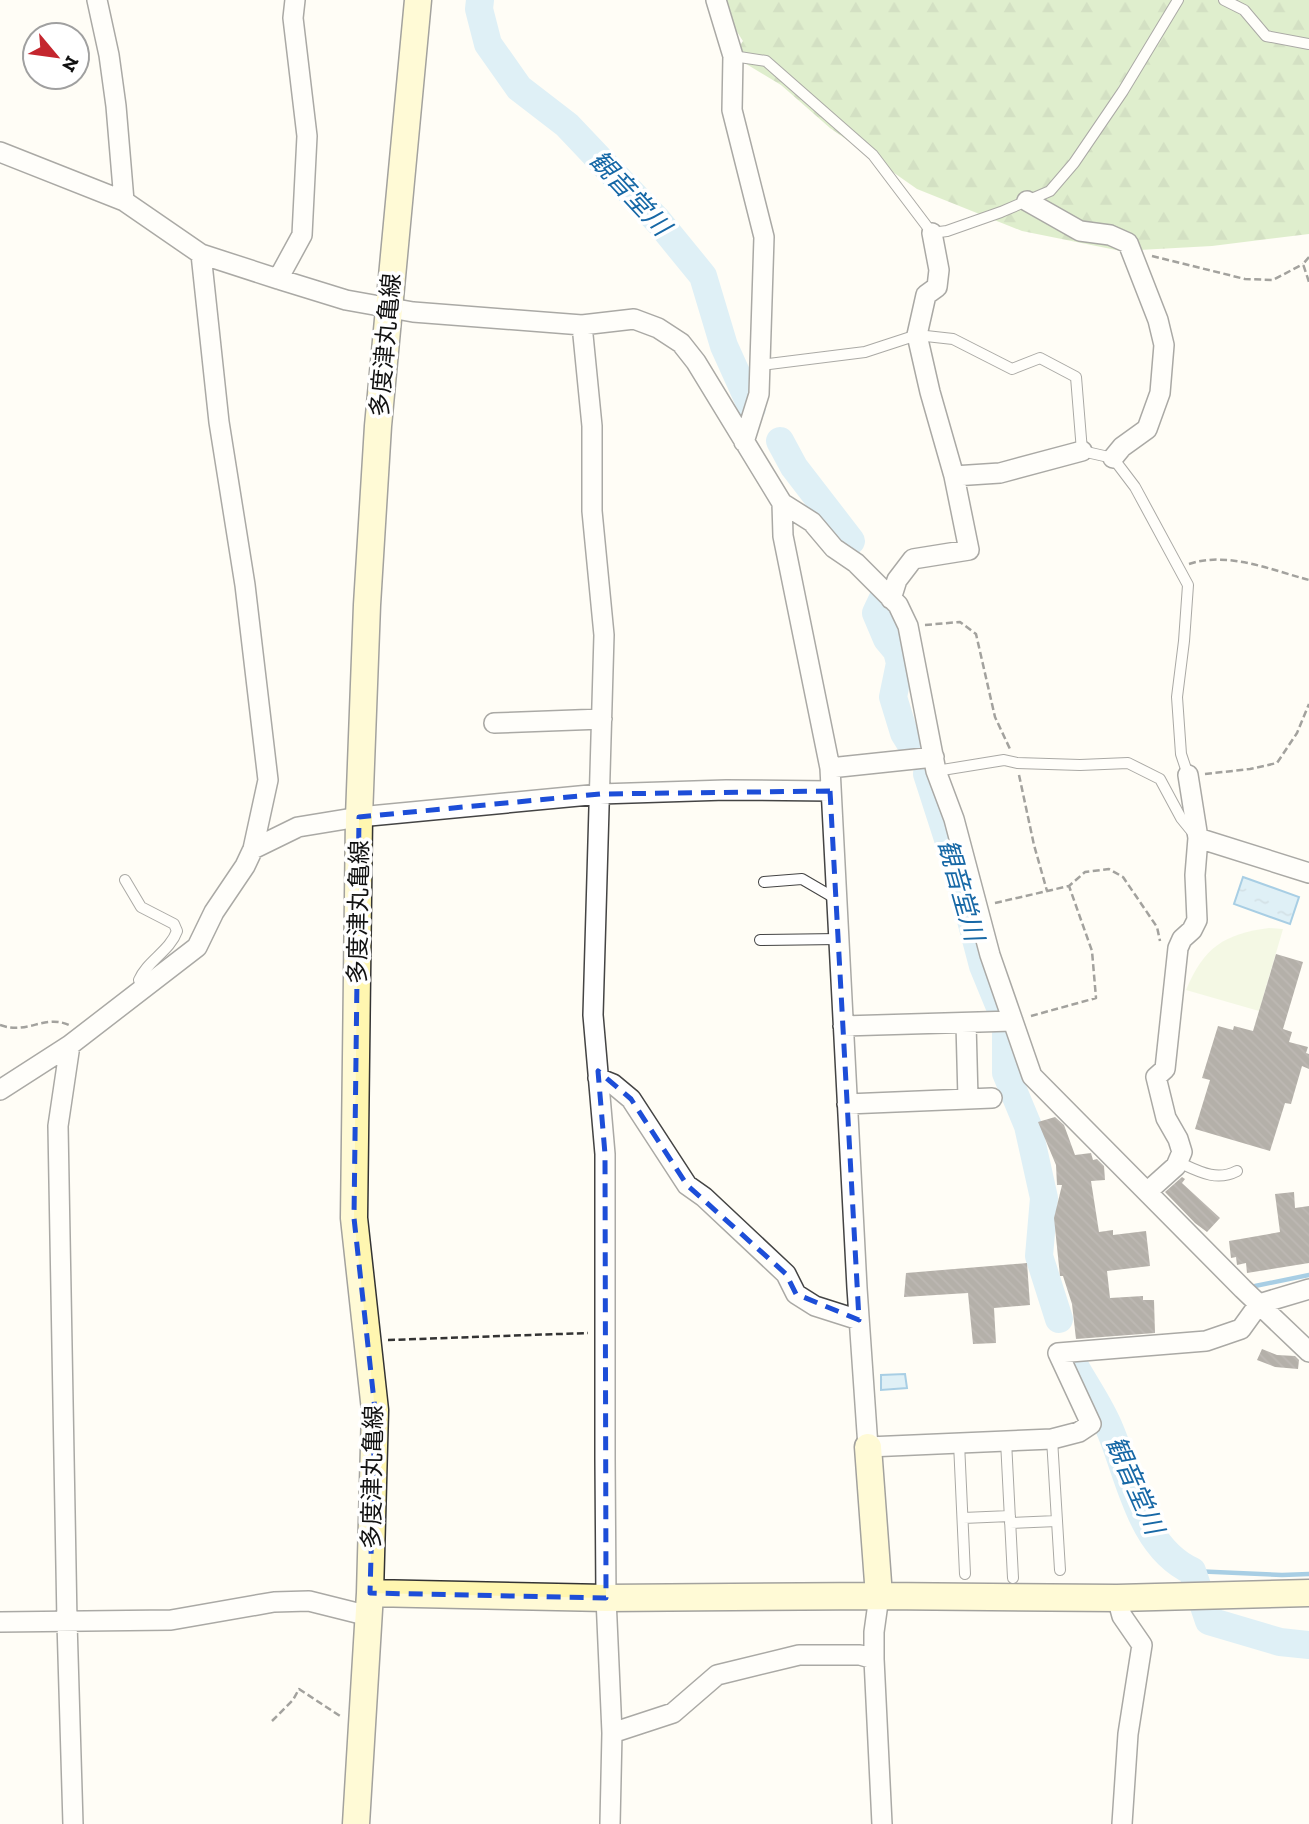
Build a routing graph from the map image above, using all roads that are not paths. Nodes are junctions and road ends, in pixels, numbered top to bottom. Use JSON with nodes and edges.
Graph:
{"nodes":[{"id":1,"x":97,"y":0,"type":"edge"},
{"id":2,"x":296,"y":0,"type":"edge"},
{"id":3,"x":418,"y":0,"type":"edge"},
{"id":4,"x":716,"y":0,"type":"edge"},
{"id":5,"x":1178,"y":0,"type":"edge"},
{"id":6,"x":1224,"y":0,"type":"edge"},
{"id":7,"x":1309,"y":44,"type":"edge"},
{"id":8,"x":733,"y":57,"type":"junction"},
{"id":9,"x":0,"y":152,"type":"edge"},
{"id":10,"x":124,"y":201,"type":"junction"},
{"id":11,"x":1027,"y":201,"type":"junction"},
{"id":12,"x":932,"y":233,"type":"junction"},
{"id":13,"x":201,"y":254,"type":"junction"},
{"id":14,"x":278,"y":279,"type":"junction"},
{"id":15,"x":389,"y":308,"type":"junction"},
{"id":16,"x":582,"y":325,"type":"junction"},
{"id":17,"x":917,"y":335,"type":"junction"},
{"id":18,"x":761,"y":365,"type":"junction"},
{"id":19,"x":744,"y":442,"type":"junction"},
{"id":20,"x":1082,"y":452,"type":"junction"},
{"id":21,"x":1113,"y":458,"type":"junction"},
{"id":22,"x":954,"y":476,"type":"junction"},
{"id":23,"x":782,"y":503,"type":"junction"},
{"id":24,"x":891,"y":599,"type":"junction"},
{"id":25,"x":602,"y":719,"type":"junction"},
{"id":26,"x":494,"y":723,"type":"dead end"},
{"id":27,"x":935,"y":764,"type":"junction"},
{"id":28,"x":830,"y":768,"type":"junction"},
{"id":29,"x":1188,"y":775,"type":"joint"},
{"id":30,"x":830,"y":791,"type":"junction"},
{"id":31,"x":600,"y":794,"type":"junction"},
{"id":32,"x":359,"y":817,"type":"junction"},
{"id":33,"x":1198,"y":838,"type":"junction"},
{"id":34,"x":253,"y":849,"type":"junction"},
{"id":35,"x":1309,"y":873,"type":"edge"},
{"id":36,"x":125,"y":880,"type":"dead end"},
{"id":37,"x":764,"y":882,"type":"dead end"},
{"id":38,"x":839,"y":900,"type":"junction"},
{"id":39,"x":760,"y":940,"type":"dead end"},
{"id":40,"x":840,"y":940,"type":"junction"},
{"id":41,"x":144,"y":989,"type":"junction"},
{"id":42,"x":1013,"y":1021,"type":"junction"},
{"id":43,"x":966,"y":1023,"type":"junction"},
{"id":44,"x":843,"y":1026,"type":"junction"},
{"id":45,"x":72,"y":1036,"type":"junction"},
{"id":46,"x":598,"y":1078,"type":"junction"},
{"id":47,"x":0,"y":1090,"type":"edge"},
{"id":48,"x":992,"y":1098,"type":"dead end"},
{"id":49,"x":968,"y":1099,"type":"junction"},
{"id":50,"x":848,"y":1104,"type":"junction"},
{"id":51,"x":1178,"y":1162,"type":"junction"},
{"id":52,"x":1237,"y":1171,"type":"dead end"},
{"id":53,"x":1147,"y":1192,"type":"junction"},
{"id":54,"x":1309,"y":1289,"type":"edge"},
{"id":55,"x":1259,"y":1304,"type":"junction"},
{"id":56,"x":859,"y":1320,"type":"junction"},
{"id":57,"x":1309,"y":1352,"type":"edge"},
{"id":58,"x":1052,"y":1439,"type":"junction"},
{"id":59,"x":1006,"y":1441,"type":"junction"},
{"id":60,"x":959,"y":1443,"type":"junction"},
{"id":61,"x":868,"y":1447,"type":"junction"},
{"id":62,"x":962,"y":1518,"type":"junction"},
{"id":63,"x":1010,"y":1520,"type":"junction"},
{"id":64,"x":1057,"y":1521,"type":"junction"},
{"id":65,"x":1060,"y":1570,"type":"dead end"},
{"id":66,"x":965,"y":1574,"type":"dead end"},
{"id":67,"x":1013,"y":1578,"type":"dead end"},
{"id":68,"x":1309,"y":1593,"type":"edge"},
{"id":69,"x":879,"y":1597,"type":"junction"},
{"id":70,"x":606,"y":1598,"type":"junction"},
{"id":71,"x":1117,"y":1598,"type":"junction"},
{"id":72,"x":370,"y":1605,"type":"junction"},
{"id":73,"x":0,"y":1622,"type":"edge"},
{"id":74,"x":67,"y":1622,"type":"junction"},
{"id":75,"x":874,"y":1659,"type":"junction"},
{"id":76,"x":612,"y":1733,"type":"junction"},
{"id":77,"x":73,"y":1824,"type":"edge"},
{"id":78,"x":356,"y":1824,"type":"edge"},
{"id":79,"x":610,"y":1824,"type":"edge"},
{"id":80,"x":882,"y":1824,"type":"edge"},
{"id":81,"x":1122,"y":1824,"type":"edge"}],
"edges":[{"from":1,"to":10,"type":"street"},
{"from":2,"to":14,"type":"street"},
{"from":3,"to":15,"type":"main road","name":"多度津丸亀線"},
{"from":4,"to":8,"type":"street"},
{"from":5,"to":11,"type":"lane"},
{"from":6,"to":7,"type":"lane"},
{"from":8,"to":12,"type":"lane"},
{"from":8,"to":18,"type":"street"},
{"from":9,"to":10,"type":"street"},
{"from":10,"to":13,"type":"street"},
{"from":11,"to":12,"type":"lane"},
{"from":11,"to":21,"type":"street"},
{"from":12,"to":17,"type":"street"},
{"from":13,"to":14,"type":"street"},
{"from":13,"to":34,"type":"street"},
{"from":14,"to":15,"type":"street"},
{"from":15,"to":16,"type":"street"},
{"from":15,"to":32,"type":"main road","name":"多度津丸亀線"},
{"from":16,"to":19,"type":"street"},
{"from":16,"to":25,"type":"street"},
{"from":17,"to":18,"type":"lane"},
{"from":17,"to":20,"type":"lane"},
{"from":17,"to":22,"type":"street"},
{"from":18,"to":19,"type":"street"},
{"from":19,"to":23,"type":"street"},
{"from":20,"to":21,"type":"lane"},
{"from":20,"to":22,"type":"street"},
{"from":21,"to":29,"type":"lane"},
{"from":22,"to":24,"type":"street"},
{"from":23,"to":24,"type":"street"},
{"from":23,"to":28,"type":"street"},
{"from":24,"to":27,"type":"street"},
{"from":25,"to":26,"type":"street"},
{"from":25,"to":31,"type":"street"},
{"from":27,"to":28,"type":"street"},
{"from":27,"to":33,"type":"lane"},
{"from":27,"to":42,"type":"street"},
{"from":28,"to":30,"type":"street"},
{"from":29,"to":33,"type":"street"},
{"from":30,"to":31,"type":"street"},
{"from":30,"to":38,"type":"street"},
{"from":31,"to":32,"type":"street"},
{"from":31,"to":46,"type":"street"},
{"from":32,"to":34,"type":"street"},
{"from":32,"to":72,"type":"main road","name":"多度津丸亀線"},
{"from":33,"to":35,"type":"street"},
{"from":33,"to":51,"type":"street"},
{"from":34,"to":41,"type":"street"},
{"from":36,"to":41,"type":"lane"},
{"from":37,"to":38,"type":"lane"},
{"from":38,"to":40,"type":"street"},
{"from":39,"to":40,"type":"lane"},
{"from":40,"to":44,"type":"street"},
{"from":41,"to":45,"type":"street"},
{"from":42,"to":43,"type":"street"},
{"from":42,"to":53,"type":"street"},
{"from":43,"to":44,"type":"street"},
{"from":43,"to":49,"type":"street"},
{"from":44,"to":50,"type":"street"},
{"from":45,"to":47,"type":"street"},
{"from":45,"to":74,"type":"street"},
{"from":46,"to":56,"type":"street"},
{"from":46,"to":70,"type":"street"},
{"from":48,"to":49,"type":"street"},
{"from":49,"to":50,"type":"street"},
{"from":50,"to":56,"type":"street"},
{"from":51,"to":52,"type":"lane"},
{"from":51,"to":53,"type":"street"},
{"from":53,"to":55,"type":"street"},
{"from":54,"to":55,"type":"street"},
{"from":55,"to":57,"type":"street"},
{"from":55,"to":58,"type":"street"},
{"from":56,"to":61,"type":"street"},
{"from":58,"to":59,"type":"street"},
{"from":58,"to":64,"type":"lane"},
{"from":59,"to":60,"type":"street"},
{"from":59,"to":63,"type":"lane"},
{"from":60,"to":61,"type":"street"},
{"from":60,"to":62,"type":"lane"},
{"from":61,"to":69,"type":"main road"},
{"from":62,"to":63,"type":"lane"},
{"from":62,"to":66,"type":"lane"},
{"from":63,"to":64,"type":"lane"},
{"from":63,"to":67,"type":"lane"},
{"from":64,"to":65,"type":"lane"},
{"from":68,"to":71,"type":"main road"},
{"from":69,"to":70,"type":"main road"},
{"from":69,"to":71,"type":"main road"},
{"from":69,"to":75,"type":"street"},
{"from":70,"to":72,"type":"main road"},
{"from":70,"to":76,"type":"street"},
{"from":71,"to":81,"type":"street"},
{"from":72,"to":74,"type":"street"},
{"from":72,"to":78,"type":"main road","name":"多度津丸亀線"},
{"from":73,"to":74,"type":"street"},
{"from":74,"to":77,"type":"street"},
{"from":75,"to":76,"type":"street"},
{"from":75,"to":80,"type":"street"},
{"from":76,"to":79,"type":"street"}]}
